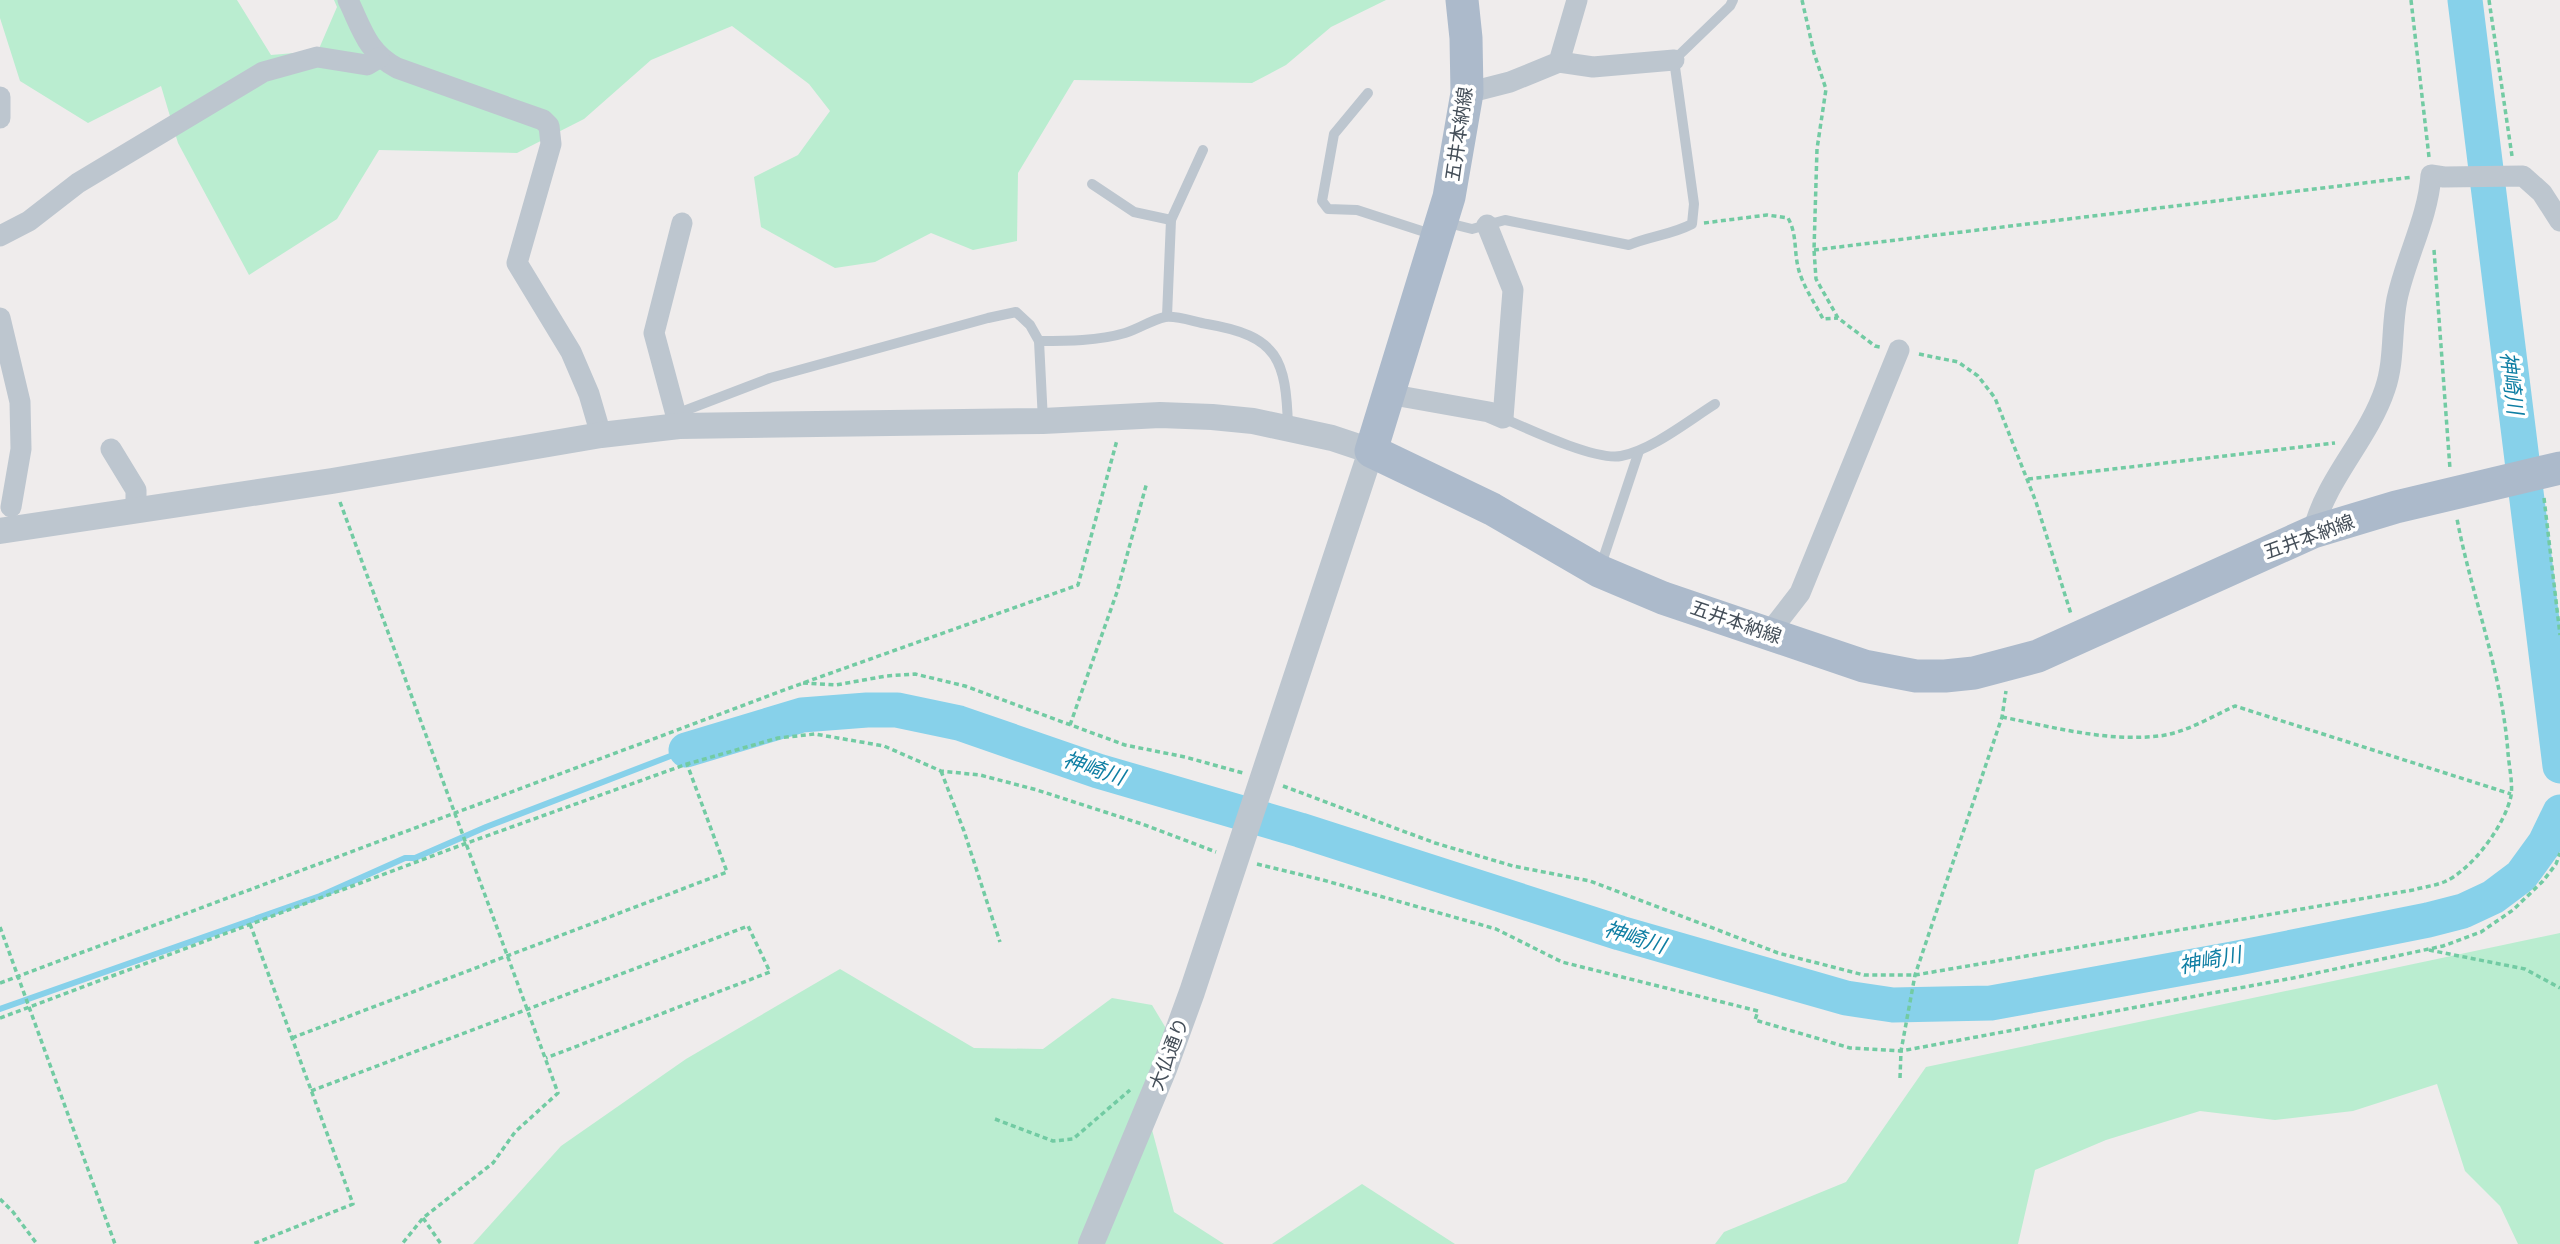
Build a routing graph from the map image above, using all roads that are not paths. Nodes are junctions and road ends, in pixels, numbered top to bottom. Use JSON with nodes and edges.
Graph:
{"nodes":[{"id":1,"x":348,"y":0,"type":"edge"},
{"id":2,"x":1461,"y":0,"type":"edge"},
{"id":3,"x":1577,"y":0,"type":"edge"},
{"id":4,"x":1733,"y":0,"type":"edge"},
{"id":5,"x":379,"y":58,"type":"junction"},
{"id":6,"x":1674,"y":60,"type":"junction"},
{"id":7,"x":1559,"y":62,"type":"junction"},
{"id":8,"x":1368,"y":93,"type":"dead end"},
{"id":9,"x":1467,"y":93,"type":"junction"},
{"id":10,"x":0,"y":97,"type":"edge"},
{"id":11,"x":0,"y":118,"type":"edge"},
{"id":12,"x":1203,"y":150,"type":"dead end"},
{"id":13,"x":1092,"y":184,"type":"dead end"},
{"id":14,"x":1171,"y":220,"type":"junction"},
{"id":15,"x":2560,"y":221,"type":"edge"},
{"id":16,"x":682,"y":223,"type":"dead end"},
{"id":17,"x":1487,"y":225,"type":"junction"},
{"id":18,"x":1439,"y":229,"type":"junction"},
{"id":19,"x":0,"y":236,"type":"edge"},
{"id":20,"x":1167,"y":316,"type":"junction"},
{"id":21,"x":0,"y":318,"type":"edge"},
{"id":22,"x":1039,"y":341,"type":"junction"},
{"id":23,"x":1899,"y":350,"type":"road end"},
{"id":24,"x":1388,"y":394,"type":"junction"},
{"id":25,"x":1715,"y":404,"type":"dead end"},
{"id":26,"x":1503,"y":418,"type":"junction"},
{"id":27,"x":677,"y":420,"type":"junction"},
{"id":28,"x":1043,"y":421,"type":"junction"},
{"id":29,"x":1289,"y":429,"type":"junction"},
{"id":30,"x":601,"y":435,"type":"junction"},
{"id":31,"x":111,"y":449,"type":"dead end"},
{"id":32,"x":1371,"y":451,"type":"junction"},
{"id":33,"x":1639,"y":451,"type":"junction"},
{"id":34,"x":2550,"y":470,"type":"edge"},
{"id":35,"x":6,"y":505,"type":"edge"},
{"id":36,"x":136,"y":511,"type":"junction"},
{"id":37,"x":49,"y":522,"type":"junction"},
{"id":38,"x":0,"y":531,"type":"edge"},
{"id":39,"x":2312,"y":532,"type":"junction"},
{"id":40,"x":1600,"y":571,"type":"junction"},
{"id":41,"x":1769,"y":634,"type":"junction"},
{"id":42,"x":1091,"y":1244,"type":"edge"}],
"edges":[{"from":1,"to":5,"type":"street"},
{"from":2,"to":9,"type":"main road","name":"五井本納線"},
{"from":3,"to":7,"type":"street"},
{"from":4,"to":6,"type":"lane"},
{"from":5,"to":19,"type":"street"},
{"from":5,"to":30,"type":"street"},
{"from":6,"to":7,"type":"street"},
{"from":6,"to":17,"type":"lane"},
{"from":7,"to":9,"type":"street"},
{"from":8,"to":18,"type":"lane"},
{"from":9,"to":18,"type":"main road","name":"五井本納線"},
{"from":10,"to":11,"type":"street"},
{"from":12,"to":14,"type":"lane"},
{"from":13,"to":14,"type":"lane"},
{"from":14,"to":20,"type":"lane"},
{"from":15,"to":39,"type":"street"},
{"from":16,"to":27,"type":"street"},
{"from":17,"to":18,"type":"lane"},
{"from":17,"to":26,"type":"street"},
{"from":18,"to":24,"type":"main road","name":"五井本納線"},
{"from":20,"to":22,"type":"lane"},
{"from":20,"to":29,"type":"lane"},
{"from":21,"to":35,"type":"street"},
{"from":22,"to":27,"type":"lane"},
{"from":22,"to":28,"type":"lane"},
{"from":23,"to":41,"type":"street"},
{"from":24,"to":26,"type":"street"},
{"from":24,"to":32,"type":"main road","name":"五井本納線"},
{"from":25,"to":33,"type":"lane"},
{"from":26,"to":33,"type":"lane"},
{"from":27,"to":28,"type":"street"},
{"from":27,"to":30,"type":"street"},
{"from":28,"to":29,"type":"street"},
{"from":29,"to":32,"type":"street"},
{"from":30,"to":36,"type":"street"},
{"from":31,"to":36,"type":"street"},
{"from":32,"to":40,"type":"main road","name":"五井本納線"},
{"from":32,"to":42,"type":"street","name":"大仏通り"},
{"from":33,"to":40,"type":"lane"},
{"from":34,"to":39,"type":"main road","name":"五井本納線"},
{"from":35,"to":37,"type":"street"},
{"from":36,"to":37,"type":"street"},
{"from":37,"to":38,"type":"street"},
{"from":39,"to":41,"type":"main road","name":"五井本納線"},
{"from":40,"to":41,"type":"main road","name":"五井本納線"}]}
